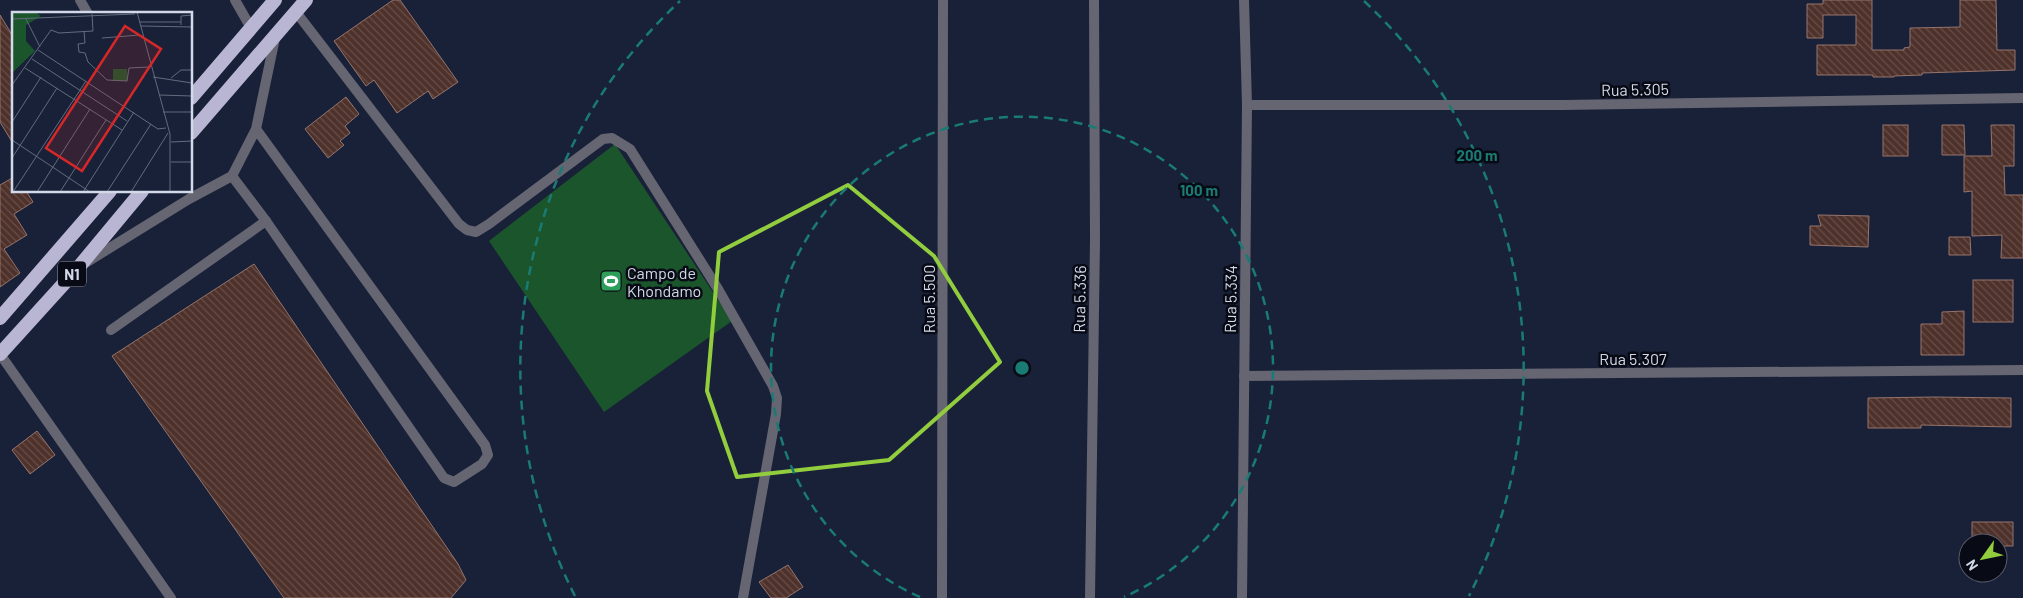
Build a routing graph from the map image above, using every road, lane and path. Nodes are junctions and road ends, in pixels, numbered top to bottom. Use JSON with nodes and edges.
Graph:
{"nodes":[{"id":1,"x":80,"y":0,"type":"edge"},
{"id":2,"x":235,"y":0,"type":"edge"},
{"id":3,"x":275,"y":0,"type":"edge"},
{"id":4,"x":306,"y":0,"type":"edge"},
{"id":5,"x":943,"y":0,"type":"edge"},
{"id":6,"x":1094,"y":0,"type":"edge"},
{"id":7,"x":1244,"y":0,"type":"edge"},
{"id":8,"x":87,"y":12,"type":"edge"},
{"id":9,"x":296,"y":12,"type":"junction"},
{"id":10,"x":251,"y":28,"type":"junction"},
{"id":11,"x":275,"y":37,"type":"junction"},
{"id":12,"x":192,"y":97,"type":"edge"},
{"id":13,"x":2023,"y":98,"type":"edge"},
{"id":14,"x":1247,"y":105,"type":"junction"},
{"id":15,"x":256,"y":130,"type":"junction"},
{"id":16,"x":192,"y":132,"type":"edge"},
{"id":17,"x":232,"y":176,"type":"junction"},
{"id":18,"x":109,"y":192,"type":"edge"},
{"id":19,"x":141,"y":192,"type":"edge"},
{"id":20,"x":266,"y":221,"type":"junction"},
{"id":21,"x":78,"y":268,"type":"junction"},
{"id":22,"x":0,"y":318,"type":"edge"},
{"id":23,"x":112,"y":330,"type":"dead end"},
{"id":24,"x":0,"y":354,"type":"edge"},
{"id":25,"x":2023,"y":370,"type":"edge"},
{"id":26,"x":1244,"y":376,"type":"junction"},
{"id":27,"x":171,"y":598,"type":"edge"},
{"id":28,"x":743,"y":598,"type":"edge"},
{"id":29,"x":942,"y":598,"type":"edge"},
{"id":30,"x":1090,"y":598,"type":"edge"},
{"id":31,"x":1242,"y":598,"type":"edge"}],
"edges":[{"from":1,"to":8,"type":"street"},
{"from":2,"to":10,"type":"street"},
{"from":3,"to":10,"type":"highway"},
{"from":4,"to":9,"type":"highway"},
{"from":5,"to":29,"type":"street","name":"Rua 5.500"},
{"from":6,"to":30,"type":"street","name":"Rua 5.336"},
{"from":7,"to":14,"type":"street","name":"Rua 5.334"},
{"from":9,"to":11,"type":"highway"},
{"from":9,"to":28,"type":"street"},
{"from":10,"to":12,"type":"highway"},
{"from":11,"to":15,"type":"street"},
{"from":11,"to":16,"type":"highway"},
{"from":13,"to":14,"type":"street","name":"Rua 5.305"},
{"from":14,"to":26,"type":"street","name":"Rua 5.334"},
{"from":15,"to":17,"type":"street"},
{"from":15,"to":20,"type":"street"},
{"from":17,"to":20,"type":"street"},
{"from":17,"to":21,"type":"street"},
{"from":18,"to":22,"type":"highway","number":"N1"},
{"from":19,"to":21,"type":"highway","number":"N1"},
{"from":20,"to":23,"type":"street"},
{"from":21,"to":24,"type":"highway","number":"N1"},
{"from":24,"to":27,"type":"street"},
{"from":25,"to":26,"type":"street","name":"Rua 5.307"},
{"from":26,"to":31,"type":"street","name":"Rua 5.334"}]}
